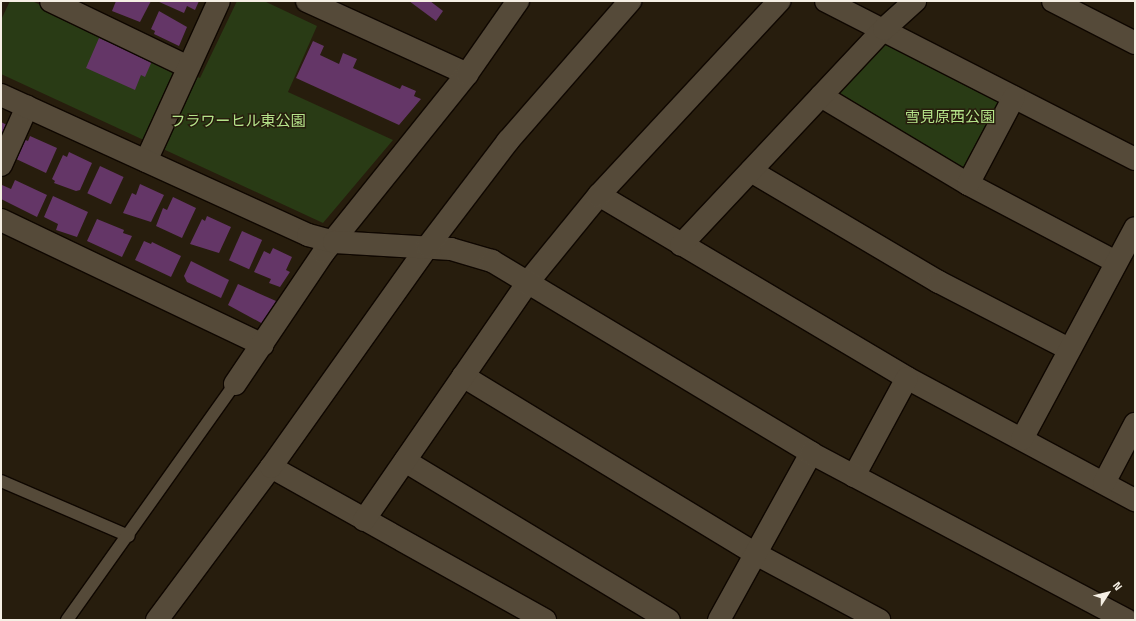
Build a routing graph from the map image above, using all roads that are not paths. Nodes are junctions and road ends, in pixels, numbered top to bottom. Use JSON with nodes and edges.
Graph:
{"nodes":[{"id":1,"x":51,"y":1,"type":"edge"},
{"id":2,"x":219,"y":1,"type":"edge"},
{"id":3,"x":307,"y":1,"type":"edge"},
{"id":4,"x":518,"y":1,"type":"edge"},
{"id":5,"x":630,"y":1,"type":"edge"},
{"id":6,"x":779,"y":1,"type":"edge"},
{"id":7,"x":826,"y":1,"type":"edge"},
{"id":8,"x":915,"y":1,"type":"edge"},
{"id":9,"x":1053,"y":1,"type":"edge"},
{"id":10,"x":884,"y":29,"type":"junction"},
{"id":11,"x":1135,"y":43,"type":"edge"},
{"id":12,"x":188,"y":67,"type":"junction"},
{"id":13,"x":467,"y":74,"type":"junction"},
{"id":14,"x":1,"y":95,"type":"edge"},
{"id":15,"x":821,"y":96,"type":"junction"},
{"id":16,"x":1014,"y":97,"type":"junction"},
{"id":17,"x":27,"y":107,"type":"junction"},
{"id":18,"x":1135,"y":159,"type":"edge"},
{"id":19,"x":146,"y":160,"type":"junction"},
{"id":20,"x":1,"y":164,"type":"edge"},
{"id":21,"x":751,"y":171,"type":"junction"},
{"id":22,"x":968,"y":184,"type":"junction"},
{"id":23,"x":599,"y":195,"type":"junction"},
{"id":24,"x":1,"y":220,"type":"edge"},
{"id":25,"x":1135,"y":228,"type":"edge"},
{"id":26,"x":334,"y":242,"type":"junction"},
{"id":27,"x":681,"y":245,"type":"junction"},
{"id":28,"x":428,"y":246,"type":"junction"},
{"id":29,"x":1116,"y":262,"type":"junction"},
{"id":30,"x":528,"y":282,"type":"junction"},
{"id":31,"x":263,"y":345,"type":"junction"},
{"id":32,"x":1068,"y":349,"type":"junction"},
{"id":33,"x":463,"y":376,"type":"junction"},
{"id":34,"x":907,"y":378,"type":"junction"},
{"id":35,"x":235,"y":384,"type":"joint"},
{"id":36,"x":1135,"y":424,"type":"edge"},
{"id":37,"x":1022,"y":439,"type":"junction"},
{"id":38,"x":811,"y":453,"type":"junction"},
{"id":39,"x":405,"y":461,"type":"junction"},
{"id":40,"x":271,"y":467,"type":"junction"},
{"id":41,"x":854,"y":476,"type":"junction"},
{"id":42,"x":1,"y":481,"type":"edge"},
{"id":43,"x":1104,"y":483,"type":"junction"},
{"id":44,"x":1135,"y":500,"type":"edge"},
{"id":45,"x":364,"y":520,"type":"junction"},
{"id":46,"x":129,"y":536,"type":"junction"},
{"id":47,"x":756,"y":554,"type":"junction"},
{"id":48,"x":67,"y":620,"type":"edge"},
{"id":49,"x":157,"y":620,"type":"edge"},
{"id":50,"x":545,"y":620,"type":"edge"},
{"id":51,"x":669,"y":620,"type":"edge"},
{"id":52,"x":719,"y":620,"type":"edge"},
{"id":53,"x":879,"y":620,"type":"edge"},
{"id":54,"x":1127,"y":620,"type":"edge"}],
"edges":[{"from":1,"to":12,"type":"street"},
{"from":2,"to":12,"type":"street"},
{"from":3,"to":13,"type":"street"},
{"from":4,"to":13,"type":"street"},
{"from":5,"to":28,"type":"street"},
{"from":6,"to":23,"type":"street"},
{"from":7,"to":10,"type":"street"},
{"from":8,"to":10,"type":"street"},
{"from":9,"to":11,"type":"street"},
{"from":10,"to":15,"type":"street"},
{"from":10,"to":16,"type":"street"},
{"from":12,"to":19,"type":"street"},
{"from":13,"to":26,"type":"street"},
{"from":14,"to":17,"type":"street"},
{"from":15,"to":21,"type":"street"},
{"from":15,"to":22,"type":"street"},
{"from":16,"to":18,"type":"street"},
{"from":16,"to":22,"type":"street"},
{"from":17,"to":19,"type":"street"},
{"from":17,"to":20,"type":"street"},
{"from":19,"to":26,"type":"street"},
{"from":21,"to":27,"type":"street"},
{"from":21,"to":32,"type":"street"},
{"from":22,"to":29,"type":"street"},
{"from":23,"to":27,"type":"street"},
{"from":23,"to":30,"type":"street"},
{"from":24,"to":31,"type":"street"},
{"from":25,"to":29,"type":"street"},
{"from":26,"to":28,"type":"street"},
{"from":26,"to":31,"type":"street"},
{"from":27,"to":34,"type":"street"},
{"from":28,"to":30,"type":"street"},
{"from":28,"to":40,"type":"street"},
{"from":29,"to":32,"type":"street"},
{"from":30,"to":33,"type":"street"},
{"from":30,"to":38,"type":"street"},
{"from":31,"to":35,"type":"street"},
{"from":32,"to":37,"type":"street"},
{"from":33,"to":39,"type":"street"},
{"from":33,"to":47,"type":"street"},
{"from":34,"to":37,"type":"street"},
{"from":34,"to":41,"type":"street"},
{"from":35,"to":46,"type":"lane"},
{"from":36,"to":43,"type":"street"},
{"from":37,"to":43,"type":"street"},
{"from":38,"to":41,"type":"street"},
{"from":38,"to":47,"type":"street"},
{"from":39,"to":45,"type":"street"},
{"from":39,"to":51,"type":"street"},
{"from":40,"to":45,"type":"street"},
{"from":40,"to":49,"type":"street"},
{"from":41,"to":54,"type":"street"},
{"from":42,"to":46,"type":"lane"},
{"from":43,"to":44,"type":"street"},
{"from":45,"to":50,"type":"street"},
{"from":46,"to":48,"type":"lane"},
{"from":47,"to":52,"type":"street"},
{"from":47,"to":53,"type":"street"}]}
